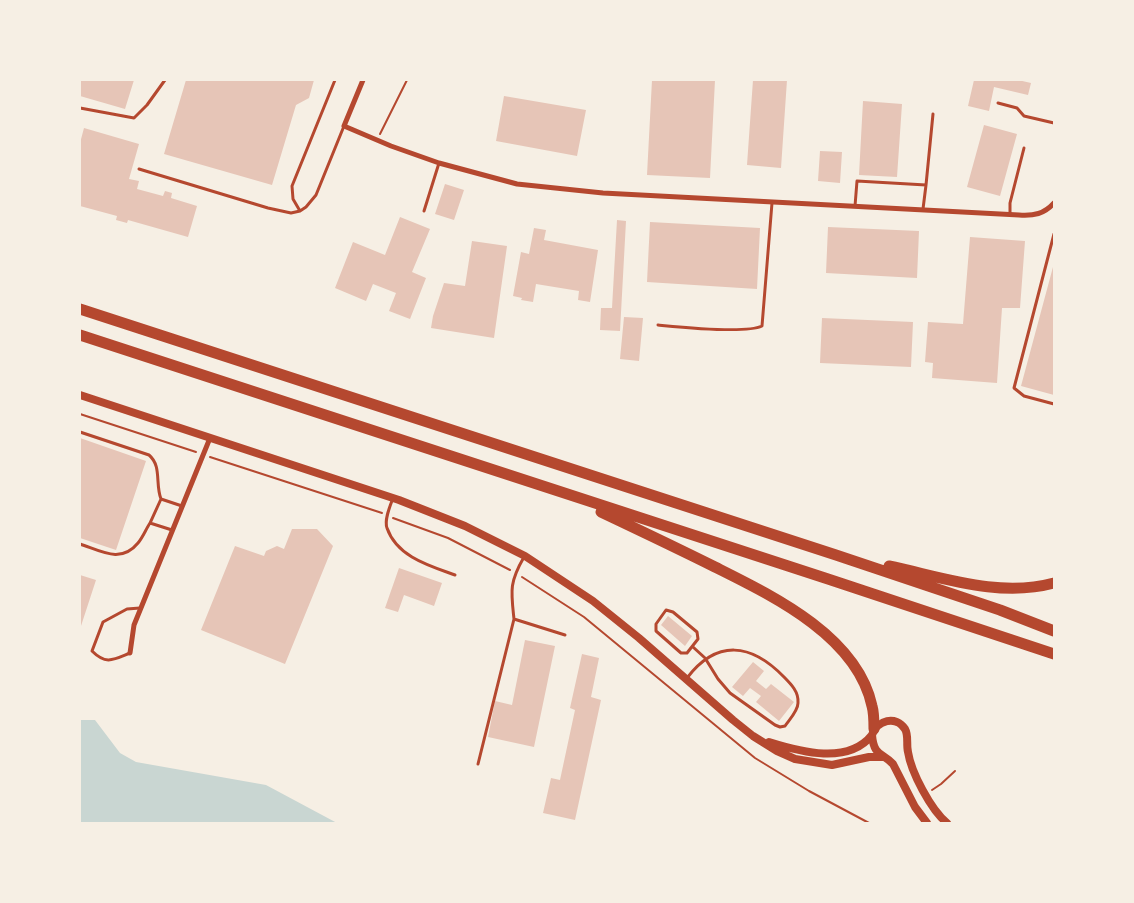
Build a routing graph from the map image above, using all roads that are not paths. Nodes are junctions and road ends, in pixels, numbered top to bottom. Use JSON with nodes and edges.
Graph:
{"nodes":[{"id":1,"x":165,"y":80,"type":"edge"},
{"id":2,"x":335,"y":80,"type":"edge"},
{"id":3,"x":363,"y":80,"type":"edge"},
{"id":4,"x":998,"y":103,"type":"dead end"},
{"id":5,"x":80,"y":108,"type":"edge"},
{"id":6,"x":933,"y":114,"type":"dead end"},
{"id":7,"x":1054,"y":123,"type":"edge"},
{"id":8,"x":344,"y":126,"type":"junction"},
{"id":9,"x":1024,"y":148,"type":"dead end"},
{"id":10,"x":439,"y":163,"type":"junction"},
{"id":11,"x":139,"y":169,"type":"dead end"},
{"id":12,"x":926,"y":185,"type":"junction"},
{"id":13,"x":772,"y":203,"type":"junction"},
{"id":14,"x":855,"y":206,"type":"junction"},
{"id":15,"x":1053,"y":206,"type":"edge"},
{"id":16,"x":923,"y":210,"type":"junction"},
{"id":17,"x":300,"y":211,"type":"junction"},
{"id":18,"x":424,"y":211,"type":"dead end"},
{"id":19,"x":1010,"y":215,"type":"junction"},
{"id":20,"x":1054,"y":234,"type":"edge"},
{"id":21,"x":80,"y":309,"type":"edge"},
{"id":22,"x":658,"y":325,"type":"dead end"},
{"id":23,"x":80,"y":335,"type":"edge"},
{"id":24,"x":80,"y":395,"type":"edge"},
{"id":25,"x":1054,"y":404,"type":"edge"},
{"id":26,"x":80,"y":432,"type":"edge"},
{"id":27,"x":210,"y":438,"type":"junction"},
{"id":28,"x":564,"y":494,"type":"junction"},
{"id":29,"x":393,"y":498,"type":"junction"},
{"id":30,"x":161,"y":499,"type":"junction"},
{"id":31,"x":182,"y":506,"type":"junction"},
{"id":32,"x":150,"y":523,"type":"junction"},
{"id":33,"x":172,"y":530,"type":"junction"},
{"id":34,"x":80,"y":544,"type":"edge"},
{"id":35,"x":836,"y":555,"type":"junction"},
{"id":36,"x":525,"y":556,"type":"junction"},
{"id":37,"x":455,"y":575,"type":"dead end"},
{"id":38,"x":1054,"y":583,"type":"edge"},
{"id":39,"x":140,"y":608,"type":"junction"},
{"id":40,"x":514,"y":619,"type":"junction"},
{"id":41,"x":1054,"y":631,"type":"edge"},
{"id":42,"x":566,"y":635,"type":"dead end"},
{"id":43,"x":693,"y":647,"type":"junction"},
{"id":44,"x":130,"y":653,"type":"joint"},
{"id":45,"x":1054,"y":654,"type":"edge"},
{"id":46,"x":705,"y":658,"type":"junction"},
{"id":47,"x":686,"y":679,"type":"junction"},
{"id":48,"x":873,"y":732,"type":"junction"},
{"id":49,"x":760,"y":740,"type":"junction"},
{"id":50,"x":882,"y":757,"type":"junction"},
{"id":51,"x":478,"y":764,"type":"dead end"},
{"id":52,"x":927,"y":823,"type":"edge"},
{"id":53,"x":947,"y":823,"type":"edge"}],
"edges":[{"from":1,"to":5,"type":"lane"},
{"from":2,"to":17,"type":"lane"},
{"from":3,"to":8,"type":"street"},
{"from":4,"to":7,"type":"lane"},
{"from":6,"to":12,"type":"lane"},
{"from":8,"to":10,"type":"street"},
{"from":8,"to":17,"type":"lane"},
{"from":9,"to":19,"type":"lane"},
{"from":10,"to":13,"type":"street"},
{"from":10,"to":18,"type":"lane"},
{"from":11,"to":17,"type":"lane"},
{"from":12,"to":14,"type":"lane"},
{"from":12,"to":16,"type":"lane"},
{"from":13,"to":14,"type":"street"},
{"from":13,"to":22,"type":"lane"},
{"from":14,"to":16,"type":"street"},
{"from":15,"to":19,"type":"street"},
{"from":16,"to":19,"type":"street"},
{"from":20,"to":25,"type":"lane"},
{"from":21,"to":35,"type":"highway"},
{"from":23,"to":28,"type":"highway"},
{"from":24,"to":27,"type":"street"},
{"from":26,"to":30,"type":"lane"},
{"from":27,"to":29,"type":"street"},
{"from":27,"to":31,"type":"street"},
{"from":28,"to":45,"type":"highway"},
{"from":28,"to":48,"type":"highway"},
{"from":29,"to":36,"type":"street"},
{"from":29,"to":37,"type":"lane"},
{"from":30,"to":31,"type":"lane"},
{"from":30,"to":32,"type":"lane"},
{"from":31,"to":33,"type":"street"},
{"from":32,"to":33,"type":"lane"},
{"from":32,"to":34,"type":"lane"},
{"from":33,"to":39,"type":"street"},
{"from":35,"to":38,"type":"highway"},
{"from":35,"to":41,"type":"highway"},
{"from":36,"to":40,"type":"lane"},
{"from":36,"to":47,"type":"street"},
{"from":39,"to":44,"type":"street"},
{"from":39,"to":44,"type":"lane"},
{"from":40,"to":42,"type":"lane"},
{"from":40,"to":51,"type":"lane"},
{"from":43,"to":43,"type":"lane"},
{"from":43,"to":46,"type":"lane"},
{"from":46,"to":46,"type":"lane"},
{"from":46,"to":47,"type":"lane"},
{"from":47,"to":49,"type":"street"},
{"from":48,"to":49,"type":"street"},
{"from":48,"to":50,"type":"street"},
{"from":48,"to":53,"type":"street"},
{"from":49,"to":50,"type":"street"},
{"from":50,"to":52,"type":"street"}]}
